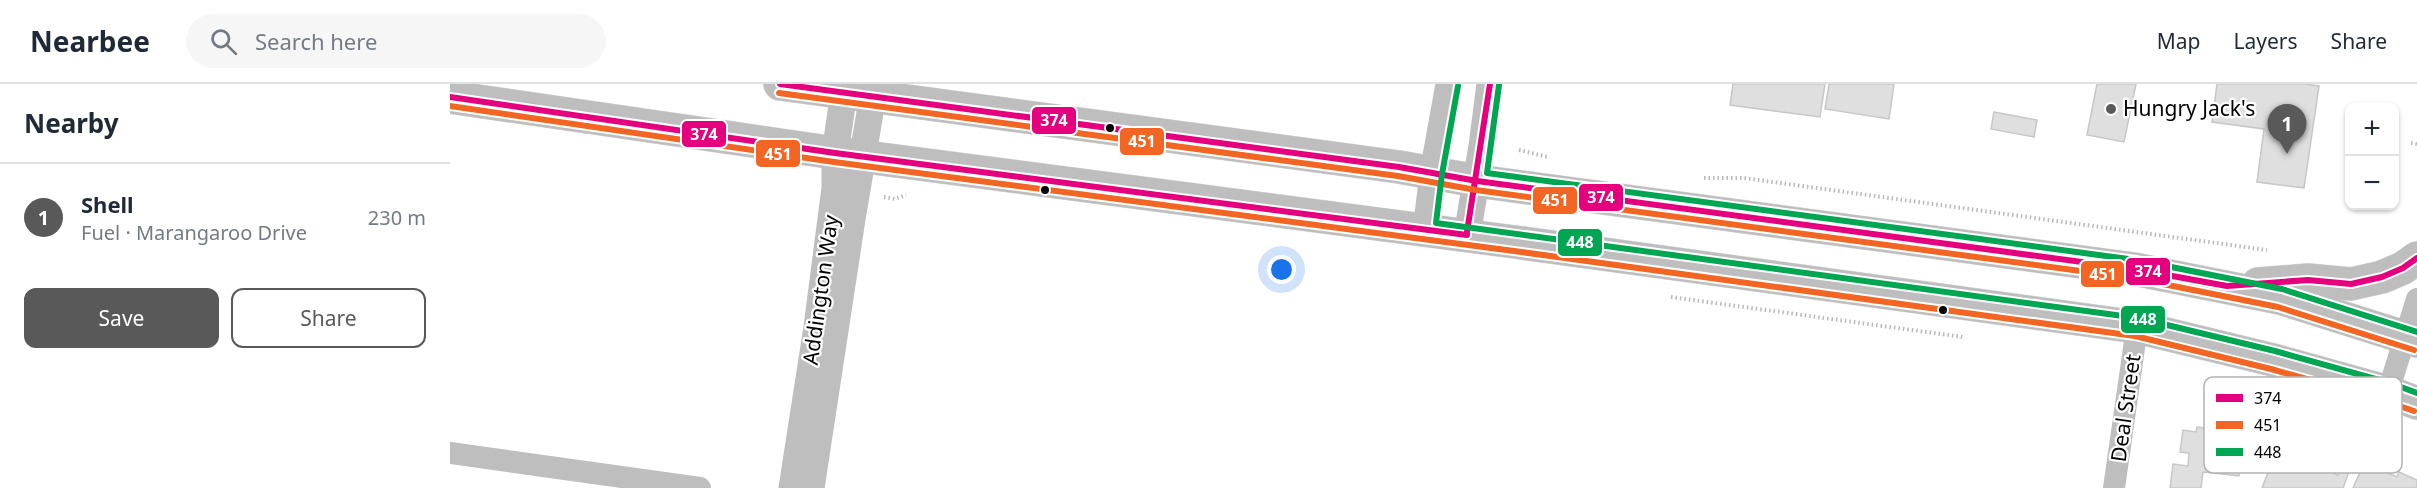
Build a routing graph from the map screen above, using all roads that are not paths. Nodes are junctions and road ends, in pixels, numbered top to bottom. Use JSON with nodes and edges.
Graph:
{"nodes":[{"id":1,"x":780,"y":84,"type":"edge"},
{"id":2,"x":1449,"y":84,"type":"edge"},
{"id":3,"x":1490,"y":84,"type":"edge"},
{"id":4,"x":859,"y":93,"type":"junction"},
{"id":5,"x":450,"y":97,"type":"edge"},
{"id":6,"x":849,"y":155,"type":"junction"},
{"id":7,"x":1433,"y":173,"type":"junction"},
{"id":8,"x":1477,"y":181,"type":"junction"},
{"id":9,"x":1426,"y":231,"type":"junction"},
{"id":10,"x":1467,"y":235,"type":"junction"},
{"id":11,"x":2417,"y":258,"type":"edge"},
{"id":12,"x":2227,"y":286,"type":"junction"},
{"id":13,"x":2417,"y":299,"type":"edge"},
{"id":14,"x":2137,"y":327,"type":"junction"},
{"id":15,"x":2412,"y":339,"type":"edge"},
{"id":16,"x":2331,"y":377,"type":"edge"},
{"id":17,"x":2403,"y":398,"type":"edge"},
{"id":18,"x":450,"y":453,"type":"edge"},
{"id":19,"x":700,"y":488,"type":"edge"},
{"id":20,"x":792,"y":488,"type":"edge"},
{"id":21,"x":812,"y":488,"type":"edge"},
{"id":22,"x":2114,"y":488,"type":"edge"}],
"edges":[{"from":1,"to":4,"type":"main road"},
{"from":2,"to":7,"type":"street"},
{"from":3,"to":8,"type":"street"},
{"from":4,"to":6,"type":"street","name":"Addington Way"},
{"from":4,"to":7,"type":"main road"},
{"from":5,"to":6,"type":"main road"},
{"from":6,"to":9,"type":"main road"},
{"from":6,"to":20,"type":"street","name":"Addington Way"},
{"from":6,"to":21,"type":"street","name":"Addington Way"},
{"from":7,"to":8,"type":"main road"},
{"from":7,"to":9,"type":"street"},
{"from":8,"to":10,"type":"street"},
{"from":8,"to":12,"type":"main road"},
{"from":9,"to":10,"type":"main road"},
{"from":10,"to":14,"type":"main road"},
{"from":11,"to":12,"type":"main road"},
{"from":12,"to":15,"type":"main road"},
{"from":13,"to":15,"type":"street"},
{"from":14,"to":16,"type":"main road"},
{"from":14,"to":22,"type":"street","name":"Deal Street"},
{"from":15,"to":17,"type":"street"},
{"from":18,"to":19,"type":"street"}]}
